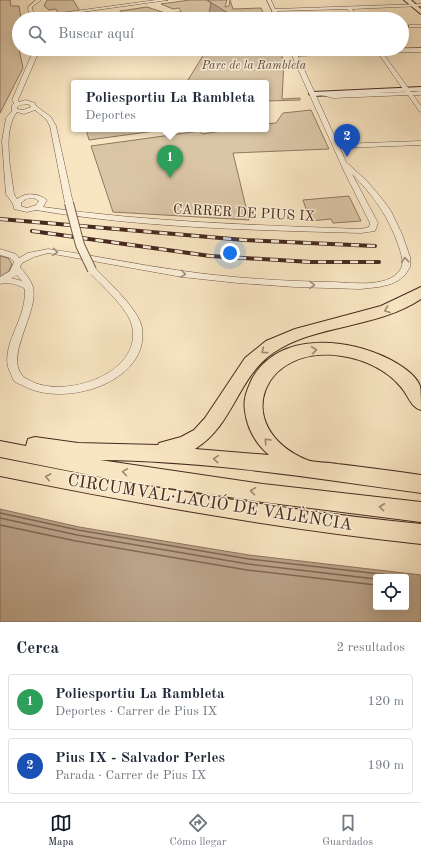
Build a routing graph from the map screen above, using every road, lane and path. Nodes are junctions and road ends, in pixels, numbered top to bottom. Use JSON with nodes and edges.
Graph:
{"nodes":[{"id":1,"x":39,"y":0,"type":"edge"},
{"id":2,"x":166,"y":0,"type":"edge"},
{"id":3,"x":269,"y":0,"type":"edge"},
{"id":4,"x":350,"y":0,"type":"edge"},
{"id":5,"x":407,"y":0,"type":"edge"},
{"id":6,"x":302,"y":1,"type":"edge"},
{"id":7,"x":418,"y":5,"type":"edge"},
{"id":8,"x":355,"y":7,"type":"junction"},
{"id":9,"x":348,"y":8,"type":"junction"},
{"id":10,"x":307,"y":9,"type":"junction"},
{"id":11,"x":274,"y":10,"type":"joint"},
{"id":12,"x":30,"y":12,"type":"edge"},
{"id":13,"x":42,"y":12,"type":"edge"},
{"id":14,"x":86,"y":12,"type":"edge"},
{"id":15,"x":351,"y":12,"type":"edge"},
{"id":16,"x":421,"y":12,"type":"edge"},
{"id":17,"x":411,"y":26,"type":"dead end"},
{"id":18,"x":421,"y":26,"type":"edge"},
{"id":19,"x":409,"y":50,"type":"edge"},
{"id":20,"x":421,"y":50,"type":"edge"},
{"id":21,"x":34,"y":56,"type":"edge"},
{"id":22,"x":295,"y":56,"type":"edge"},
{"id":23,"x":383,"y":56,"type":"edge"},
{"id":24,"x":421,"y":90,"type":"edge"},
{"id":25,"x":408,"y":92,"type":"junction"},
{"id":26,"x":421,"y":93,"type":"edge"},
{"id":27,"x":313,"y":94,"type":"junction"},
{"id":28,"x":20,"y":103,"type":"junction"},
{"id":29,"x":32,"y":108,"type":"junction"},
{"id":30,"x":421,"y":110,"type":"edge"},
{"id":31,"x":18,"y":111,"type":"junction"},
{"id":32,"x":421,"y":143,"type":"edge"},
{"id":33,"x":337,"y":146,"type":"junction"},
{"id":34,"x":343,"y":160,"type":"junction"},
{"id":35,"x":353,"y":170,"type":"junction"},
{"id":36,"x":352,"y":181,"type":"junction"},
{"id":37,"x":9,"y":185,"type":"junction"},
{"id":38,"x":27,"y":196,"type":"junction"},
{"id":39,"x":43,"y":202,"type":"junction"},
{"id":40,"x":17,"y":204,"type":"junction"},
{"id":41,"x":36,"y":208,"type":"junction"},
{"id":42,"x":62,"y":213,"type":"junction"},
{"id":43,"x":0,"y":252,"type":"edge"},
{"id":44,"x":18,"y":266,"type":"junction"},
{"id":45,"x":2,"y":281,"type":"edge"},
{"id":46,"x":29,"y":287,"type":"junction"},
{"id":47,"x":421,"y":292,"type":"edge"},
{"id":48,"x":421,"y":403,"type":"edge"},
{"id":49,"x":0,"y":440,"type":"edge"},
{"id":50,"x":0,"y":449,"type":"edge"},
{"id":51,"x":142,"y":452,"type":"junction"},
{"id":52,"x":0,"y":467,"type":"edge"},
{"id":53,"x":311,"y":469,"type":"junction"},
{"id":54,"x":421,"y":484,"type":"edge"},
{"id":55,"x":421,"y":512,"type":"edge"},
{"id":56,"x":421,"y":534,"type":"edge"}],
"edges":[{"from":1,"to":12,"type":"street"},
{"from":1,"to":13,"type":"street"},
{"from":2,"to":14,"type":"street"},
{"from":3,"to":11,"type":"street"},
{"from":4,"to":8,"type":"street"},
{"from":5,"to":7,"type":"street"},
{"from":6,"to":10,"type":"street"},
{"from":7,"to":8,"type":"street"},
{"from":7,"to":16,"type":"street"},
{"from":8,"to":9,"type":"street"},
{"from":9,"to":10,"type":"street"},
{"from":9,"to":15,"type":"street"},
{"from":10,"to":11,"type":"street"},
{"from":17,"to":18,"type":"street"},
{"from":19,"to":20,"type":"street"},
{"from":21,"to":28,"type":"street"},
{"from":22,"to":27,"type":"street","name":"CARRER DE PIUS IX"},
{"from":23,"to":25,"type":"street"},
{"from":24,"to":25,"type":"street"},
{"from":25,"to":26,"type":"street"},
{"from":25,"to":27,"type":"street"},
{"from":25,"to":30,"type":"street"},
{"from":27,"to":33,"type":"street","name":"CARRER DE PIUS IX"},
{"from":28,"to":29,"type":"street"},
{"from":28,"to":31,"type":"street"},
{"from":29,"to":31,"type":"street"},
{"from":29,"to":46,"type":"street","bridge":true},
{"from":31,"to":37,"type":"street"},
{"from":32,"to":33,"type":"street"},
{"from":33,"to":34,"type":"street","name":"CARRER DE PIUS IX"},
{"from":34,"to":35,"type":"street"},
{"from":34,"to":36,"type":"street","name":"CARRER DE PIUS IX"},
{"from":35,"to":36,"type":"street"},
{"from":44,"to":35,"type":"street","one_way":true},
{"from":36,"to":42,"type":"street","name":"CARRER DE PIUS IX"},
{"from":37,"to":38,"type":"street","name":"CARRER DE PIUS IX"},
{"from":37,"to":40,"type":"street"},
{"from":38,"to":39,"type":"street","name":"CARRER DE PIUS IX"},
{"from":38,"to":40,"type":"street"},
{"from":39,"to":41,"type":"street"},
{"from":39,"to":42,"type":"street","name":"CARRER DE PIUS IX"},
{"from":40,"to":41,"type":"street","name":"CARRER DE PIUS IX"},
{"from":41,"to":42,"type":"street","name":"CARRER DE PIUS IX"},
{"from":43,"to":44,"type":"street"},
{"from":44,"to":45,"type":"street"},
{"from":44,"to":46,"type":"street"},
{"from":45,"to":46,"type":"street"},
{"from":47,"to":51,"type":"highway","one_way":true},
{"from":53,"to":48,"type":"highway","one_way":true},
{"from":49,"to":51,"type":"highway"},
{"from":55,"to":50,"type":"highway","name":"CIRCUMVAL·LACIÓ DE VALÈNCIA","one_way":true},
{"from":53,"to":51,"type":"highway","one_way":true},
{"from":56,"to":52,"type":"highway","name":"CIRCUMVAL·LACIÓ DE VALÈNCIA","one_way":true},
{"from":53,"to":54,"type":"highway"}]}
